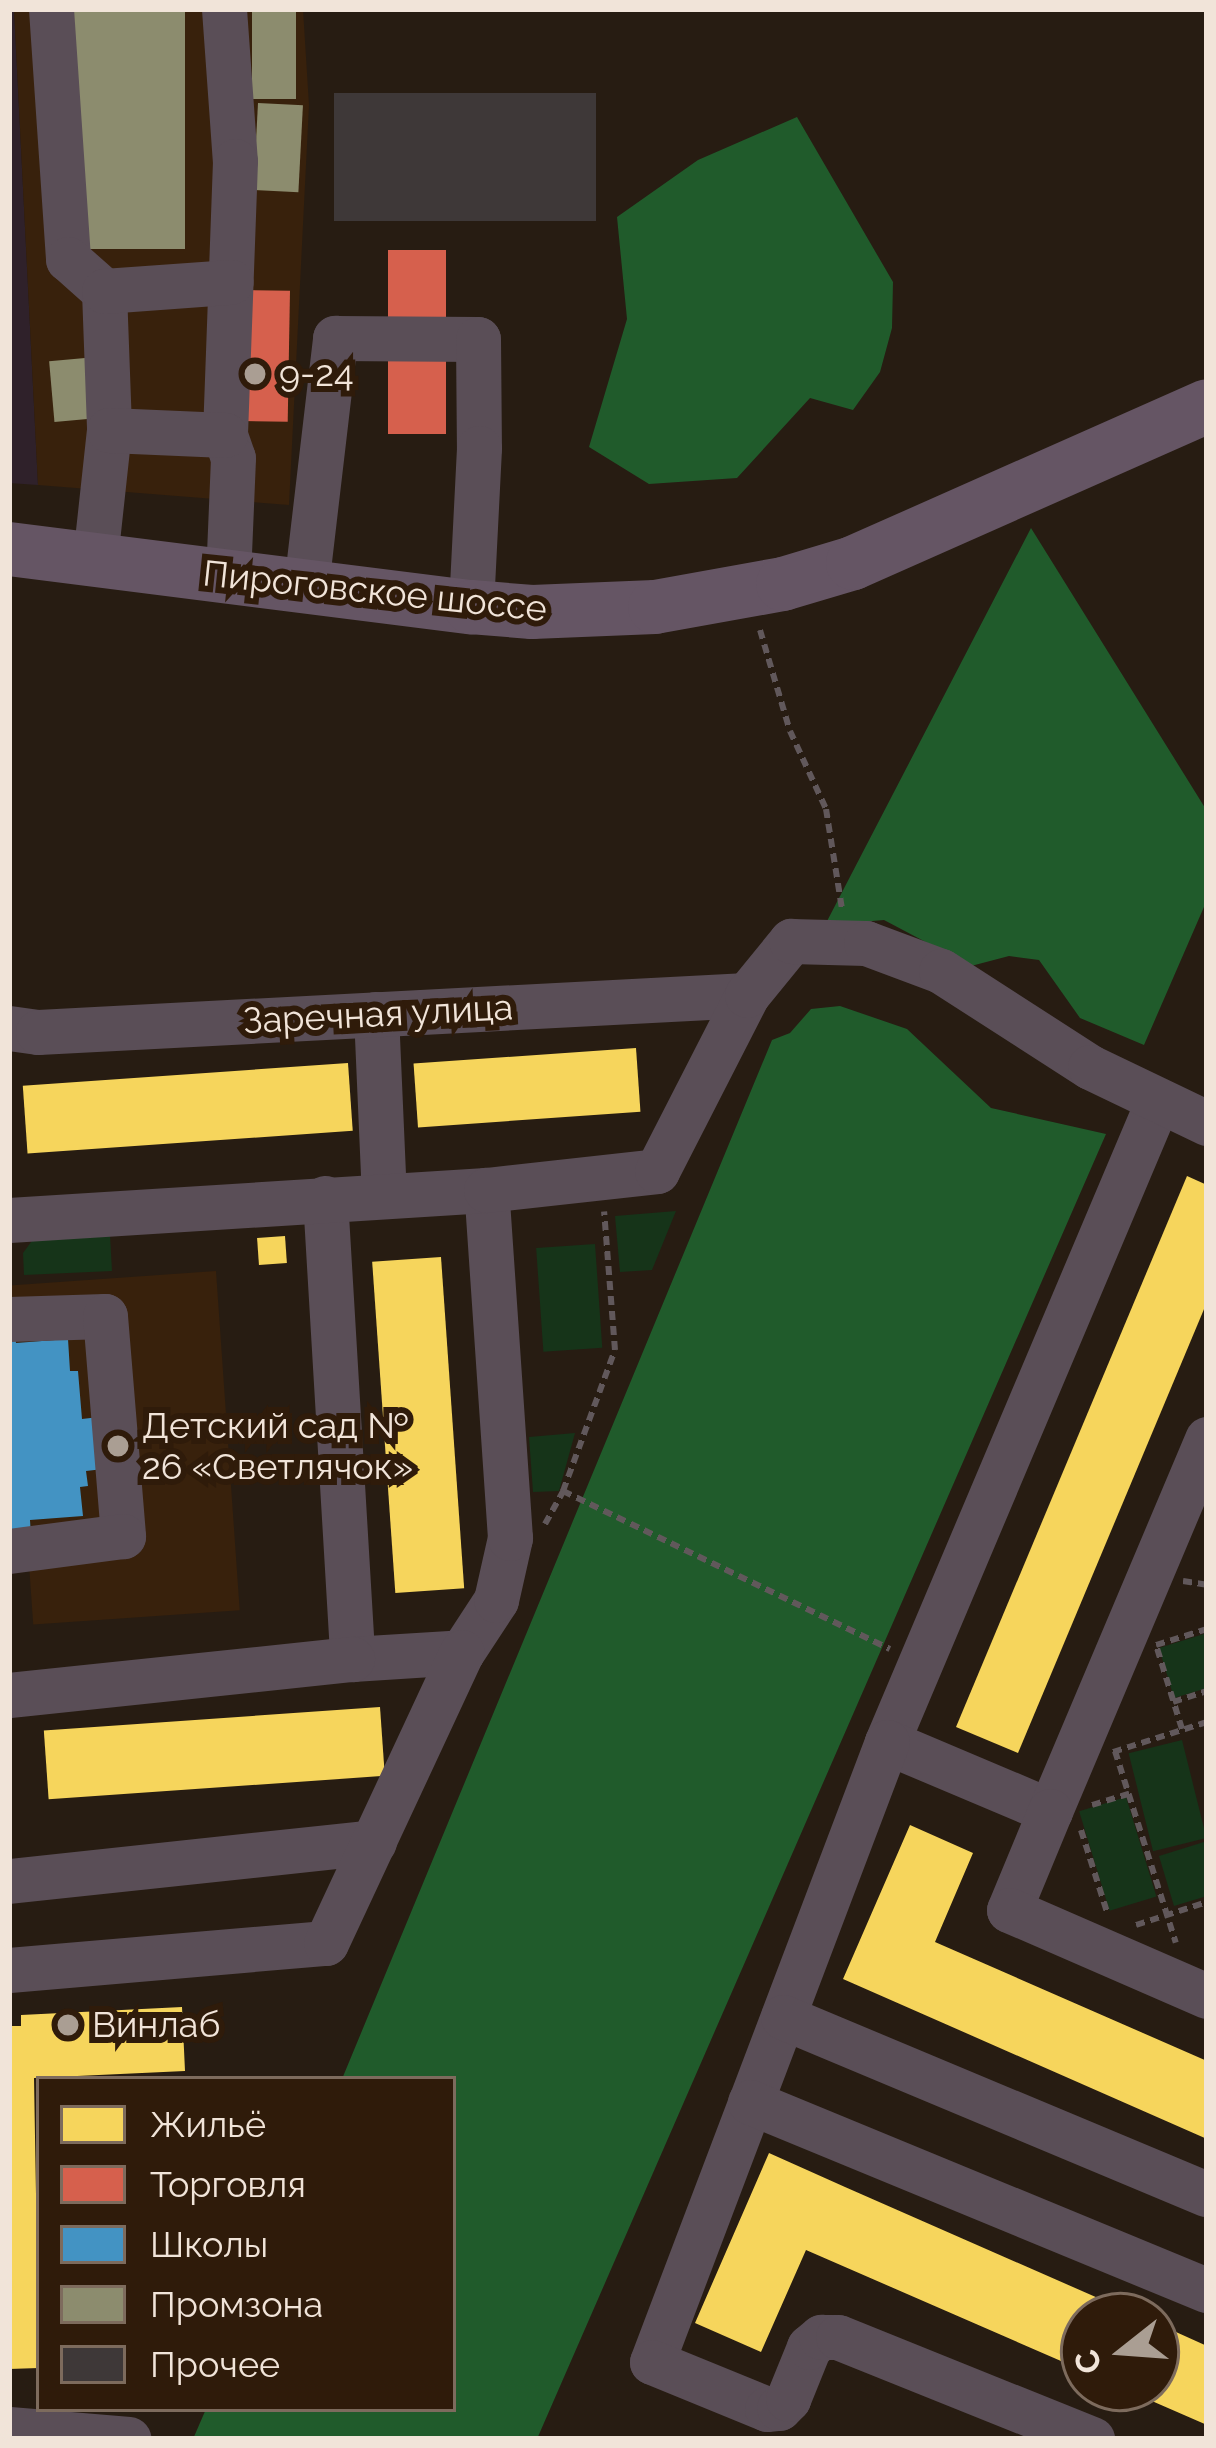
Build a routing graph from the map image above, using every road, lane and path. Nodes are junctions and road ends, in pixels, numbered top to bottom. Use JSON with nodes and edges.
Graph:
{"nodes":[{"id":1,"x":51,"y":9,"type":"edge"},
{"id":2,"x":224,"y":9,"type":"edge"},
{"id":3,"x":230,"y":282,"type":"junction"},
{"id":4,"x":104,"y":291,"type":"junction"},
{"id":5,"x":1207,"y":406,"type":"edge"},
{"id":6,"x":109,"y":430,"type":"junction"},
{"id":7,"x":225,"y":434,"type":"junction"},
{"id":8,"x":9,"y":549,"type":"edge"},
{"id":9,"x":94,"y":558,"type":"junction"},
{"id":10,"x":228,"y":575,"type":"junction"},
{"id":11,"x":306,"y":586,"type":"junction"},
{"id":12,"x":752,"y":591,"type":"junction"},
{"id":13,"x":471,"y":607,"type":"junction"},
{"id":14,"x":847,"y":942,"type":"junction"},
{"id":15,"x":746,"y":995,"type":"junction"},
{"id":16,"x":376,"y":1014,"type":"junction"},
{"id":17,"x":9,"y":1028,"type":"edge"},
{"id":18,"x":1157,"y":1103,"type":"junction"},
{"id":19,"x":1207,"y":1123,"type":"edge"},
{"id":20,"x":601,"y":1177,"type":"junction"},
{"id":21,"x":486,"y":1190,"type":"junction"},
{"id":22,"x":384,"y":1195,"type":"junction"},
{"id":23,"x":325,"y":1198,"type":"junction"},
{"id":24,"x":9,"y":1220,"type":"edge"},
{"id":25,"x":9,"y":1319,"type":"edge"},
{"id":26,"x":1205,"y":1456,"type":"edge"},
{"id":27,"x":563,"y":1491,"type":"junction"},
{"id":28,"x":9,"y":1551,"type":"edge"},
{"id":29,"x":501,"y":1578,"type":"junction"},
{"id":30,"x":1207,"y":1629,"type":"edge"},
{"id":31,"x":462,"y":1652,"type":"junction"},
{"id":32,"x":352,"y":1659,"type":"junction"},
{"id":33,"x":920,"y":1663,"type":"junction"},
{"id":34,"x":1207,"y":1691,"type":"edge"},
{"id":35,"x":9,"y":1695,"type":"edge"},
{"id":36,"x":1174,"y":1702,"type":"junction"},
{"id":37,"x":1207,"y":1722,"type":"edge"},
{"id":38,"x":1182,"y":1730,"type":"junction"},
{"id":39,"x":887,"y":1742,"type":"junction"},
{"id":40,"x":1115,"y":1751,"type":"junction"},
{"id":41,"x":1068,"y":1766,"type":"junction"},
{"id":42,"x":1129,"y":1794,"type":"junction"},
{"id":43,"x":1050,"y":1811,"type":"junction"},
{"id":44,"x":374,"y":1842,"type":"junction"},
{"id":45,"x":9,"y":1881,"type":"edge"},
{"id":46,"x":1207,"y":1902,"type":"edge"},
{"id":47,"x":1168,"y":1916,"type":"junction"},
{"id":48,"x":1109,"y":1917,"type":"dead end"},
{"id":49,"x":1132,"y":1927,"type":"dead end"},
{"id":50,"x":1177,"y":1946,"type":"dead end"},
{"id":51,"x":9,"y":1970,"type":"edge"},
{"id":52,"x":1207,"y":1996,"type":"edge"},
{"id":53,"x":783,"y":2017,"type":"junction"},
{"id":54,"x":751,"y":2102,"type":"junction"},
{"id":55,"x":1207,"y":2194,"type":"edge"},
{"id":56,"x":1207,"y":2290,"type":"edge"},
{"id":57,"x":9,"y":2429,"type":"edge"},
{"id":58,"x":129,"y":2439,"type":"edge"},
{"id":59,"x":1091,"y":2439,"type":"edge"}],
"edges":[{"from":1,"to":4,"type":"street"},
{"from":2,"to":3,"type":"street"},
{"from":3,"to":4,"type":"street"},
{"from":3,"to":7,"type":"street"},
{"from":4,"to":6,"type":"street"},
{"from":5,"to":12,"type":"main road","name":"Пироговское шоссе"},
{"from":6,"to":7,"type":"street"},
{"from":6,"to":9,"type":"street"},
{"from":7,"to":10,"type":"street"},
{"from":8,"to":9,"type":"main road","name":"Пироговское шоссе"},
{"from":9,"to":10,"type":"main road","name":"Пироговское шоссе"},
{"from":10,"to":11,"type":"main road","name":"Пироговское шоссе"},
{"from":11,"to":13,"type":"main road","name":"Пироговское шоссе"},
{"from":11,"to":13,"type":"street"},
{"from":12,"to":13,"type":"main road","name":"Пироговское шоссе"},
{"from":12,"to":14,"type":"path"},
{"from":14,"to":15,"type":"street"},
{"from":14,"to":18,"type":"street"},
{"from":15,"to":16,"type":"street","name":"Заречная улица"},
{"from":15,"to":20,"type":"street"},
{"from":16,"to":17,"type":"street","name":"Заречная улица"},
{"from":16,"to":22,"type":"street"},
{"from":18,"to":19,"type":"street"},
{"from":18,"to":33,"type":"street"},
{"from":20,"to":21,"type":"street"},
{"from":20,"to":27,"type":"path"},
{"from":21,"to":22,"type":"street"},
{"from":21,"to":29,"type":"street"},
{"from":22,"to":23,"type":"street"},
{"from":23,"to":24,"type":"street"},
{"from":23,"to":32,"type":"street"},
{"from":25,"to":28,"type":"street"},
{"from":26,"to":41,"type":"street"},
{"from":27,"to":29,"type":"path"},
{"from":27,"to":33,"type":"path"},
{"from":29,"to":31,"type":"street"},
{"from":30,"to":36,"type":"path"},
{"from":31,"to":32,"type":"street"},
{"from":31,"to":44,"type":"street"},
{"from":32,"to":35,"type":"street"},
{"from":33,"to":39,"type":"street"},
{"from":34,"to":36,"type":"path"},
{"from":36,"to":38,"type":"path"},
{"from":37,"to":38,"type":"path"},
{"from":38,"to":40,"type":"path"},
{"from":39,"to":43,"type":"street"},
{"from":39,"to":53,"type":"street"},
{"from":40,"to":41,"type":"path"},
{"from":40,"to":42,"type":"path"},
{"from":41,"to":43,"type":"street"},
{"from":42,"to":47,"type":"path"},
{"from":42,"to":48,"type":"path"},
{"from":43,"to":52,"type":"street"},
{"from":44,"to":45,"type":"street"},
{"from":44,"to":51,"type":"street"},
{"from":46,"to":47,"type":"path"},
{"from":47,"to":49,"type":"path"},
{"from":47,"to":50,"type":"path"},
{"from":53,"to":54,"type":"street"},
{"from":53,"to":55,"type":"street"},
{"from":54,"to":56,"type":"street"},
{"from":54,"to":59,"type":"street"},
{"from":57,"to":58,"type":"street"}]}
